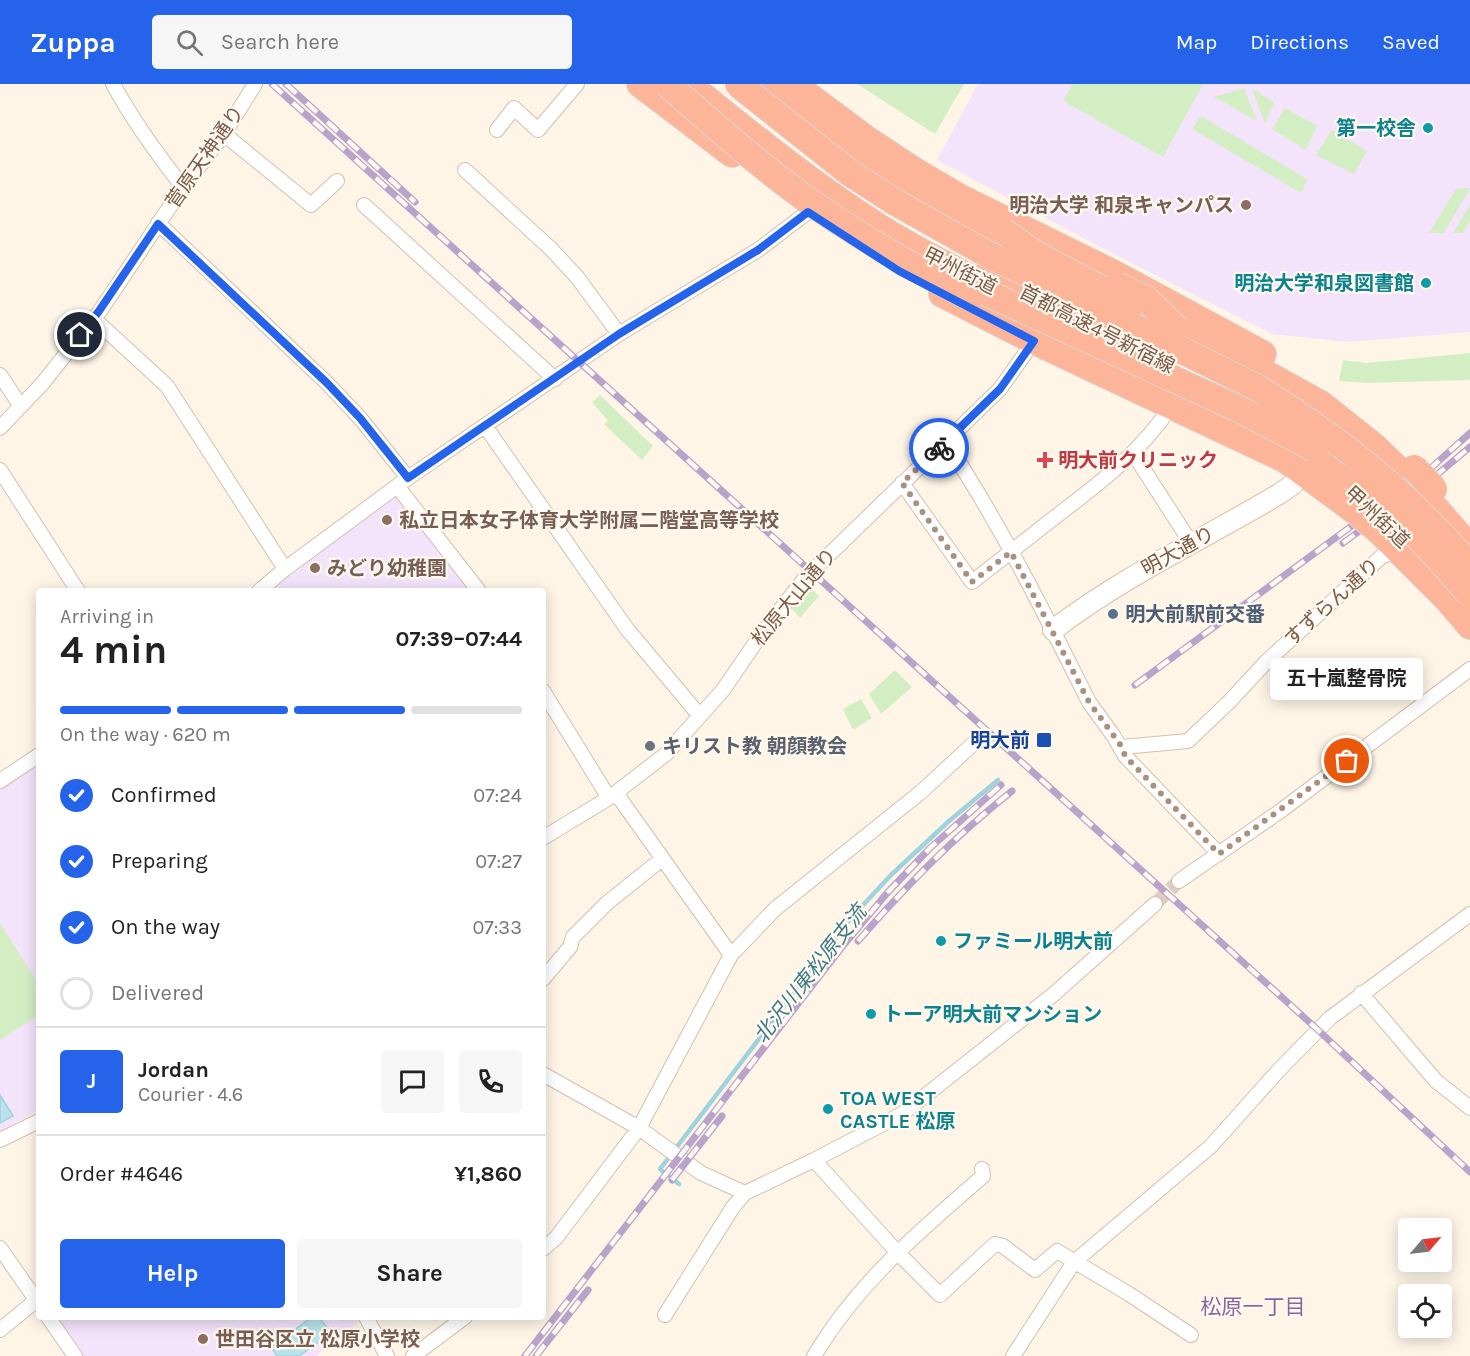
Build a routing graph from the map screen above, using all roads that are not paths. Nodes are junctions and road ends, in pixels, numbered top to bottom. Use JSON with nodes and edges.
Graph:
{"nodes":[{"id":1,"x":113,"y":84,"type":"edge"},
{"id":2,"x":255,"y":84,"type":"edge"},
{"id":3,"x":577,"y":84,"type":"edge"},
{"id":4,"x":640,"y":84,"type":"edge"},
{"id":5,"x":666,"y":84,"type":"edge"},
{"id":6,"x":688,"y":84,"type":"edge"},
{"id":7,"x":708,"y":84,"type":"edge"},
{"id":8,"x":738,"y":84,"type":"edge"},
{"id":9,"x":754,"y":84,"type":"edge"},
{"id":10,"x":762,"y":84,"type":"edge"},
{"id":11,"x":782,"y":84,"type":"edge"},
{"id":12,"x":793,"y":84,"type":"edge"},
{"id":13,"x":497,"y":130,"type":"dead end"},
{"id":14,"x":224,"y":134,"type":"junction"},
{"id":15,"x":465,"y":170,"type":"dead end"},
{"id":16,"x":337,"y":181,"type":"dead end"},
{"id":17,"x":183,"y":187,"type":"junction"},
{"id":18,"x":364,"y":205,"type":"dead end"},
{"id":19,"x":808,"y":212,"type":"junction"},
{"id":20,"x":158,"y":224,"type":"junction"},
{"id":21,"x":93,"y":318,"type":"junction"},
{"id":22,"x":619,"y":334,"type":"junction"},
{"id":23,"x":1034,"y":341,"type":"junction"},
{"id":24,"x":1270,"y":358,"type":"junction"},
{"id":25,"x":0,"y":375,"type":"edge"},
{"id":26,"x":555,"y":379,"type":"junction"},
{"id":27,"x":20,"y":405,"type":"junction"},
{"id":28,"x":1171,"y":406,"type":"junction"},
{"id":29,"x":485,"y":426,"type":"junction"},
{"id":30,"x":0,"y":428,"type":"edge"},
{"id":31,"x":946,"y":442,"type":"junction"},
{"id":32,"x":1315,"y":449,"type":"junction"},
{"id":33,"x":1133,"y":453,"type":"junction"},
{"id":34,"x":0,"y":470,"type":"edge"},
{"id":35,"x":1304,"y":472,"type":"junction"},
{"id":36,"x":1409,"y":472,"type":"junction"},
{"id":37,"x":402,"y":482,"type":"junction"},
{"id":38,"x":902,"y":483,"type":"junction"},
{"id":39,"x":1429,"y":492,"type":"junction"},
{"id":40,"x":1360,"y":507,"type":"junction"},
{"id":41,"x":1383,"y":528,"type":"junction"},
{"id":42,"x":1458,"y":535,"type":"edge"},
{"id":43,"x":1191,"y":543,"type":"junction"},
{"id":44,"x":1470,"y":548,"type":"edge"},
{"id":45,"x":1011,"y":552,"type":"junction"},
{"id":46,"x":1400,"y":552,"type":"junction"},
{"id":47,"x":1470,"y":566,"type":"edge"},
{"id":48,"x":285,"y":569,"type":"junction"},
{"id":49,"x":76,"y":588,"type":"edge"},
{"id":50,"x":263,"y":588,"type":"edge"},
{"id":51,"x":477,"y":588,"type":"edge"},
{"id":52,"x":1470,"y":595,"type":"edge"},
{"id":53,"x":1470,"y":611,"type":"edge"},
{"id":54,"x":1470,"y":626,"type":"edge"},
{"id":55,"x":1053,"y":630,"type":"junction"},
{"id":56,"x":1470,"y":669,"type":"edge"},
{"id":57,"x":546,"y":695,"type":"edge"},
{"id":58,"x":700,"y":716,"type":"junction"},
{"id":59,"x":974,"y":743,"type":"dead end"},
{"id":60,"x":1118,"y":743,"type":"junction"},
{"id":61,"x":36,"y":757,"type":"edge"},
{"id":62,"x":0,"y":781,"type":"edge"},
{"id":63,"x":613,"y":795,"type":"junction"},
{"id":64,"x":546,"y":835,"type":"edge"},
{"id":65,"x":1219,"y":854,"type":"junction"},
{"id":66,"x":662,"y":859,"type":"junction"},
{"id":67,"x":1179,"y":881,"type":"tunnel mouth"},
{"id":68,"x":1155,"y":904,"type":"tunnel mouth"},
{"id":69,"x":1470,"y":914,"type":"edge"},
{"id":70,"x":732,"y":955,"type":"junction"},
{"id":71,"x":546,"y":975,"type":"edge"},
{"id":72,"x":1361,"y":993,"type":"junction"},
{"id":73,"x":546,"y":1076,"type":"edge"},
{"id":74,"x":1470,"y":1108,"type":"edge"},
{"id":75,"x":36,"y":1122,"type":"edge"},
{"id":76,"x":639,"y":1128,"type":"junction"},
{"id":77,"x":0,"y":1140,"type":"edge"},
{"id":78,"x":814,"y":1160,"type":"junction"},
{"id":79,"x":982,"y":1168,"type":"dead end"},
{"id":80,"x":745,"y":1193,"type":"junction"},
{"id":81,"x":546,"y":1246,"type":"edge"},
{"id":82,"x":0,"y":1248,"type":"edge"},
{"id":83,"x":897,"y":1252,"type":"junction"},
{"id":84,"x":1074,"y":1262,"type":"junction"},
{"id":85,"x":36,"y":1298,"type":"edge"},
{"id":86,"x":36,"y":1303,"type":"edge"},
{"id":87,"x":665,"y":1315,"type":"dead end"},
{"id":88,"x":50,"y":1320,"type":"edge"},
{"id":89,"x":368,"y":1320,"type":"edge"},
{"id":90,"x":461,"y":1320,"type":"edge"},
{"id":91,"x":0,"y":1330,"type":"edge"},
{"id":92,"x":1191,"y":1335,"type":"dead end"},
{"id":93,"x":816,"y":1352,"type":"edge"},
{"id":94,"x":75,"y":1356,"type":"edge"},
{"id":95,"x":387,"y":1356,"type":"edge"},
{"id":96,"x":413,"y":1356,"type":"edge"},
{"id":97,"x":831,"y":1356,"type":"edge"},
{"id":98,"x":1013,"y":1356,"type":"edge"}],
"edges":[{"from":1,"to":17,"type":"street"},
{"from":2,"to":14,"type":"street","name":"菅原天神通り"},
{"from":3,"to":13,"type":"street"},
{"from":4,"to":19,"type":"highway"},
{"from":5,"to":28,"type":"highway","bridge":true},
{"from":5,"to":32,"type":"highway","bridge":true},
{"from":6,"to":40,"type":"highway","name":"甲州街道"},
{"from":7,"to":32,"type":"highway","name":"首都高速4号新宿線","bridge":true},
{"from":8,"to":42,"type":"highway","name":"首都高速4号新宿線","bridge":true},
{"from":9,"to":36,"type":"highway","name":"甲州街道"},
{"from":10,"to":24,"type":"highway"},
{"from":11,"to":42,"type":"highway","bridge":true},
{"from":12,"to":24,"type":"highway"},
{"from":14,"to":16,"type":"street"},
{"from":14,"to":17,"type":"street","name":"菅原天神通り"},
{"from":15,"to":22,"type":"street"},
{"from":17,"to":20,"type":"street","name":"菅原天神通り"},
{"from":18,"to":26,"type":"street"},
{"from":19,"to":22,"type":"street"},
{"from":19,"to":23,"type":"highway"},
{"from":20,"to":21,"type":"street","name":"菅原天神通り"},
{"from":20,"to":37,"type":"street"},
{"from":21,"to":27,"type":"street","name":"菅原天神通り"},
{"from":21,"to":48,"type":"street"},
{"from":22,"to":26,"type":"street"},
{"from":23,"to":28,"type":"highway"},
{"from":23,"to":31,"type":"street","name":"松原大山通り"},
{"from":24,"to":36,"type":"highway"},
{"from":25,"to":27,"type":"street"},
{"from":26,"to":29,"type":"street"},
{"from":27,"to":30,"type":"street","name":"菅原天神通り"},
{"from":28,"to":33,"type":"street"},
{"from":28,"to":35,"type":"highway"},
{"from":29,"to":37,"type":"street"},
{"from":29,"to":58,"type":"street"},
{"from":31,"to":38,"type":"street","name":"松原大山通り"},
{"from":31,"to":45,"type":"street"},
{"from":32,"to":52,"type":"highway","name":"首都高速4号新宿線","bridge":true},
{"from":33,"to":43,"type":"street"},
{"from":33,"to":45,"type":"street"},
{"from":34,"to":49,"type":"street"},
{"from":35,"to":40,"type":"highway"},
{"from":35,"to":43,"type":"street","name":"明大通り"},
{"from":36,"to":39,"type":"highway","bridge":true},
{"from":37,"to":48,"type":"street"},
{"from":37,"to":51,"type":"street"},
{"from":38,"to":45,"type":"street"},
{"from":38,"to":58,"type":"street","name":"松原大山通り"},
{"from":39,"to":42,"type":"highway"},
{"from":39,"to":44,"type":"highway"},
{"from":40,"to":41,"type":"highway","name":"甲州街道"},
{"from":41,"to":46,"type":"highway"},
{"from":41,"to":53,"type":"highway","name":"甲州街道"},
{"from":42,"to":47,"type":"highway","name":"首都高速4号新宿線","bridge":true},
{"from":43,"to":55,"type":"street","name":"明大通り"},
{"from":45,"to":55,"type":"street"},
{"from":46,"to":54,"type":"highway"},
{"from":46,"to":60,"type":"street","name":"すずらん通り"},
{"from":48,"to":50,"type":"street"},
{"from":55,"to":60,"type":"street","bridge":true},
{"from":56,"to":65,"type":"street"},
{"from":57,"to":63,"type":"street"},
{"from":58,"to":63,"type":"street","name":"松原大山通り"},
{"from":59,"to":70,"type":"street"},
{"from":60,"to":65,"type":"street"},
{"from":61,"to":62,"type":"street"},
{"from":63,"to":64,"type":"street","name":"松原大山通り"},
{"from":63,"to":66,"type":"street"},
{"from":65,"to":67,"type":"street"},
{"from":66,"to":70,"type":"street"},
{"from":66,"to":71,"type":"street"},
{"from":68,"to":78,"type":"street"},
{"from":69,"to":72,"type":"street"},
{"from":70,"to":76,"type":"street"},
{"from":72,"to":74,"type":"street"},
{"from":72,"to":84,"type":"street"},
{"from":73,"to":76,"type":"street"},
{"from":75,"to":77,"type":"street"},
{"from":76,"to":80,"type":"street"},
{"from":76,"to":81,"type":"street"},
{"from":78,"to":80,"type":"street"},
{"from":78,"to":83,"type":"street"},
{"from":79,"to":83,"type":"street"},
{"from":80,"to":87,"type":"street"},
{"from":82,"to":85,"type":"street"},
{"from":83,"to":84,"type":"street"},
{"from":83,"to":93,"type":"street"},
{"from":84,"to":92,"type":"street"},
{"from":84,"to":98,"type":"street"},
{"from":86,"to":91,"type":"street"},
{"from":88,"to":94,"type":"street"},
{"from":89,"to":95,"type":"street"},
{"from":90,"to":96,"type":"street"},
{"from":93,"to":97,"type":"street"}]}
